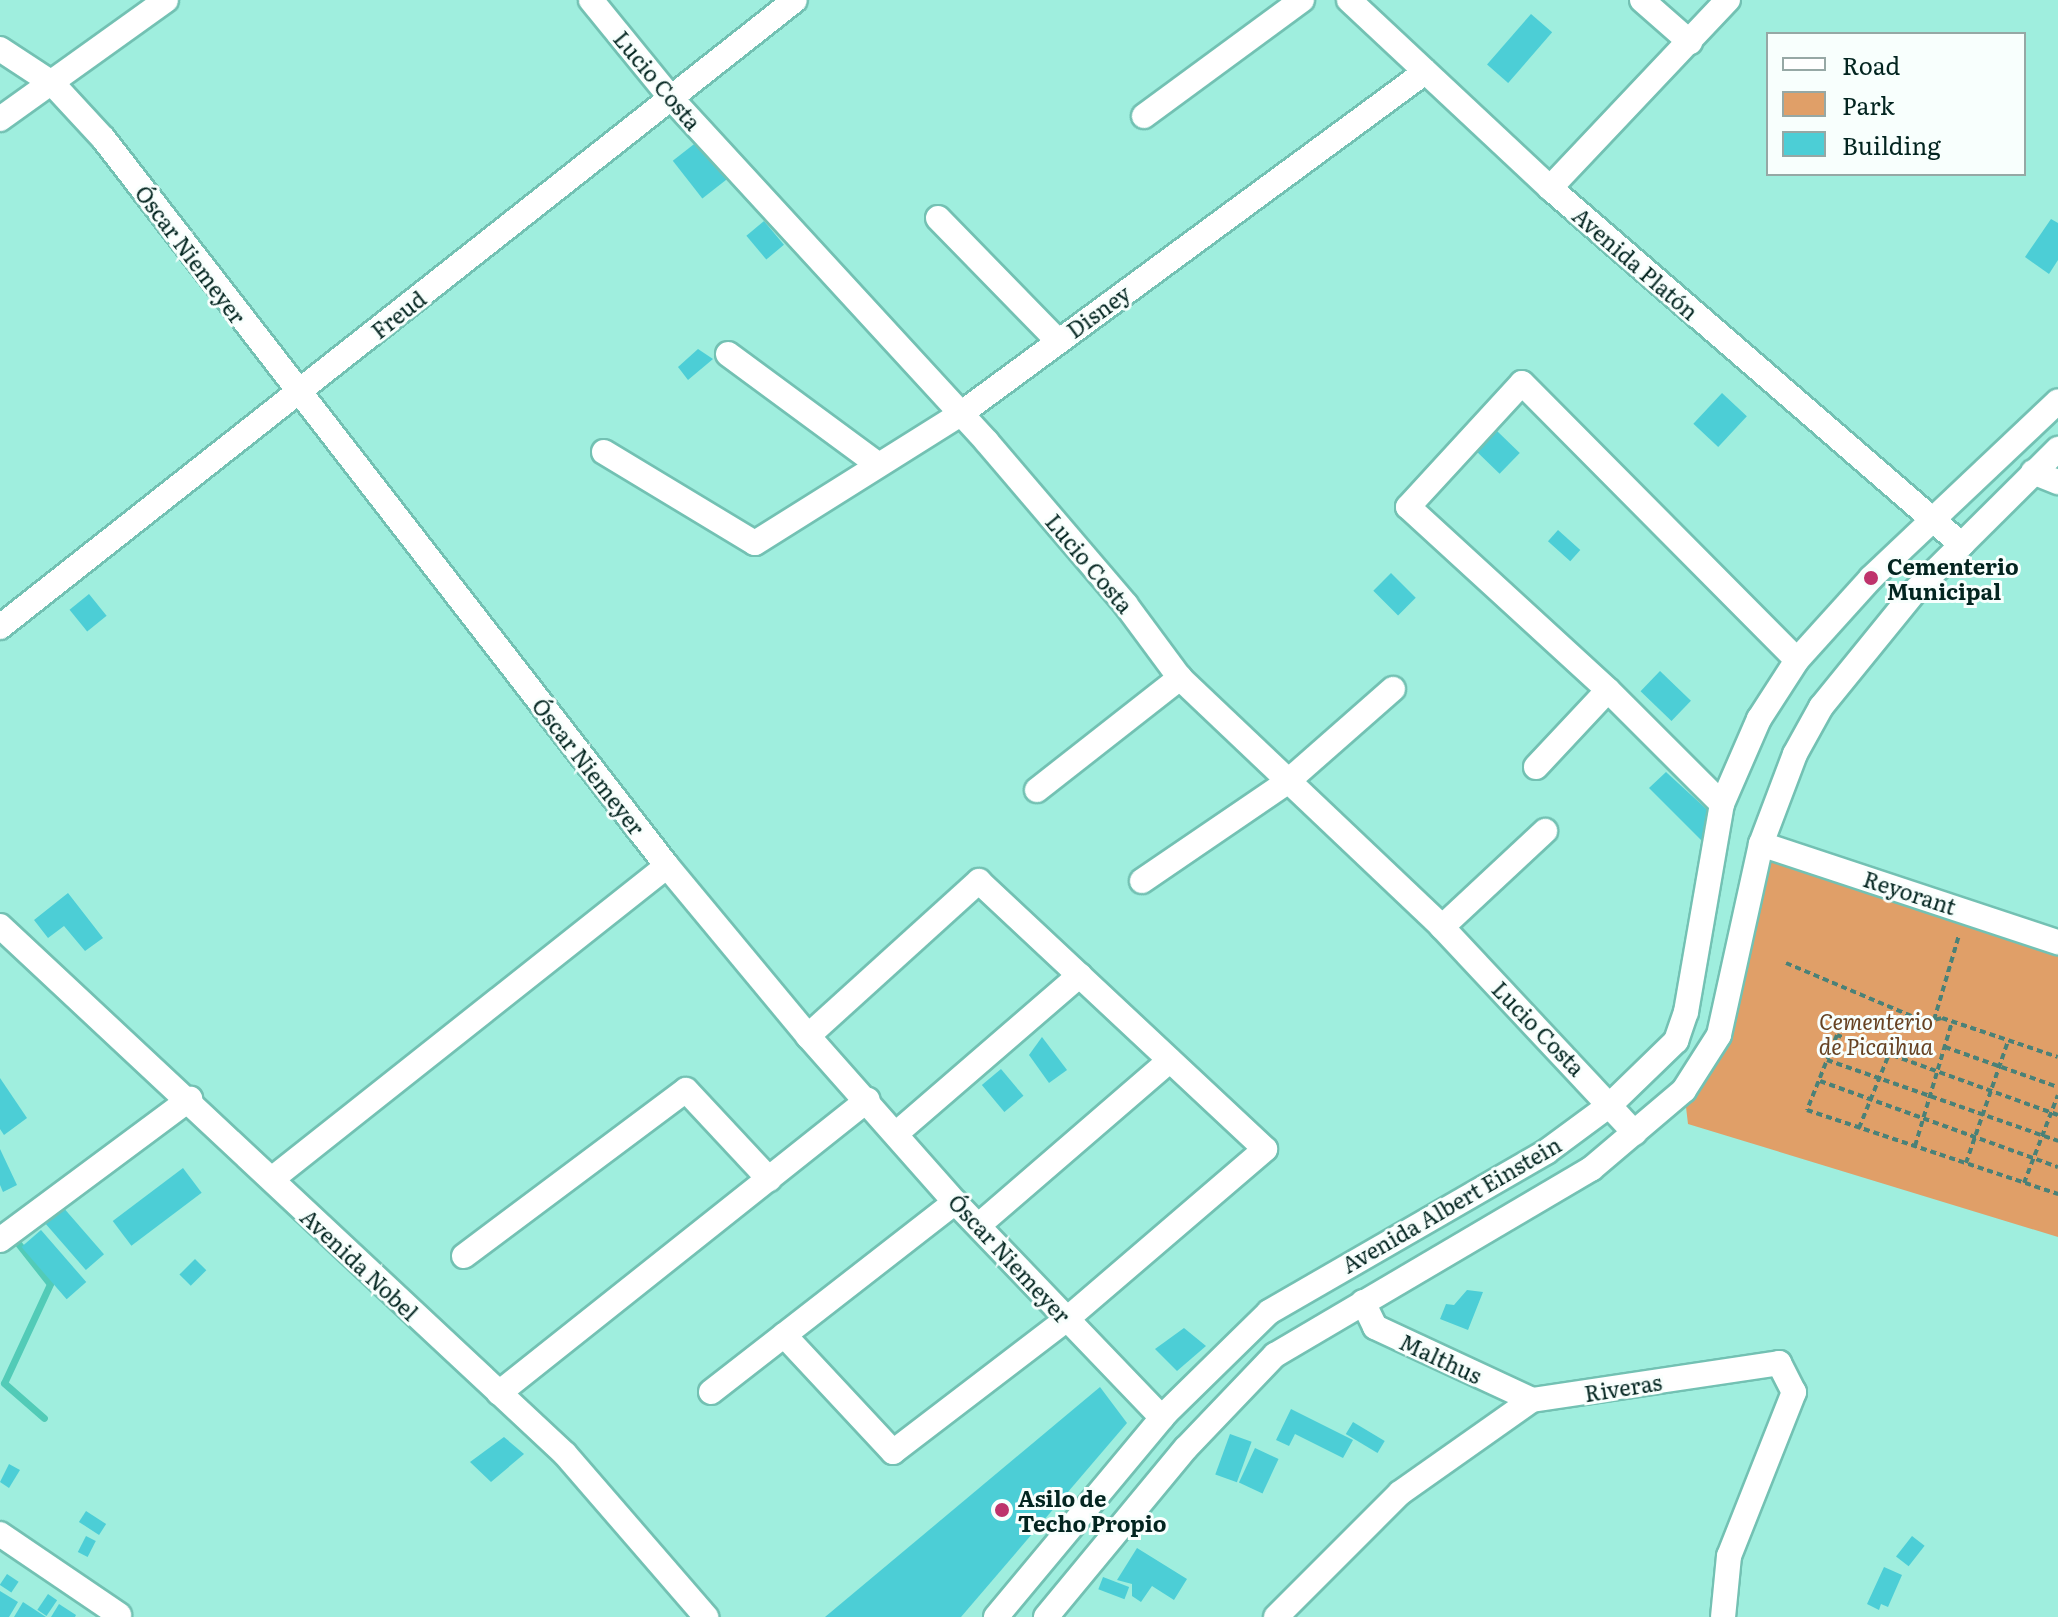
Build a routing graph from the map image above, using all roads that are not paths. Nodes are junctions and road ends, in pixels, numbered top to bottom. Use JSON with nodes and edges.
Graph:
{"nodes":[{"id":1,"x":166,"y":0,"type":"edge"},
{"id":2,"x":591,"y":0,"type":"edge"},
{"id":3,"x":795,"y":0,"type":"edge"},
{"id":4,"x":1302,"y":0,"type":"edge"},
{"id":5,"x":1349,"y":0,"type":"edge"},
{"id":6,"x":1642,"y":0,"type":"edge"},
{"id":7,"x":1728,"y":0,"type":"edge"},
{"id":8,"x":1690,"y":42,"type":"junction"},
{"id":9,"x":0,"y":49,"type":"edge"},
{"id":10,"x":1425,"y":72,"type":"junction"},
{"id":11,"x":52,"y":83,"type":"junction"},
{"id":12,"x":671,"y":98,"type":"junction"},
{"id":13,"x":1144,"y":116,"type":"dead end"},
{"id":14,"x":0,"y":119,"type":"edge"},
{"id":15,"x":1550,"y":188,"type":"junction"},
{"id":16,"x":938,"y":218,"type":"dead end"},
{"id":17,"x":1058,"y":341,"type":"junction"},
{"id":18,"x":728,"y":354,"type":"dead end"},
{"id":19,"x":297,"y":394,"type":"junction"},
{"id":20,"x":2058,"y":401,"type":"edge"},
{"id":21,"x":959,"y":415,"type":"junction"},
{"id":22,"x":2058,"y":449,"type":"edge"},
{"id":23,"x":604,"y":452,"type":"dead end"},
{"id":24,"x":877,"y":464,"type":"junction"},
{"id":25,"x":2033,"y":472,"type":"junction"},
{"id":26,"x":2058,"y":482,"type":"edge"},
{"id":27,"x":1932,"y":517,"type":"junction"},
{"id":28,"x":1962,"y":545,"type":"junction"},
{"id":29,"x":0,"y":627,"type":"edge"},
{"id":30,"x":1797,"y":660,"type":"junction"},
{"id":31,"x":1180,"y":678,"type":"junction"},
{"id":32,"x":1393,"y":689,"type":"dead end"},
{"id":33,"x":1608,"y":690,"type":"junction"},
{"id":34,"x":1536,"y":767,"type":"dead end"},
{"id":35,"x":1287,"y":782,"type":"junction"},
{"id":36,"x":1037,"y":790,"type":"dead end"},
{"id":37,"x":1722,"y":804,"type":"junction"},
{"id":38,"x":1545,"y":831,"type":"dead end"},
{"id":39,"x":1761,"y":844,"type":"junction"},
{"id":40,"x":667,"y":866,"type":"junction"},
{"id":41,"x":1142,"y":881,"type":"dead end"},
{"id":42,"x":0,"y":926,"type":"edge"},
{"id":43,"x":1442,"y":927,"type":"junction"},
{"id":44,"x":2058,"y":942,"type":"edge"},
{"id":45,"x":1080,"y":975,"type":"junction"},
{"id":46,"x":808,"y":1036,"type":"junction"},
{"id":47,"x":1170,"y":1060,"type":"junction"},
{"id":48,"x":190,"y":1099,"type":"junction"},
{"id":49,"x":868,"y":1100,"type":"junction"},
{"id":50,"x":1611,"y":1104,"type":"junction"},
{"id":51,"x":898,"y":1132,"type":"junction"},
{"id":52,"x":1635,"y":1133,"type":"junction"},
{"id":53,"x":272,"y":1179,"type":"junction"},
{"id":54,"x":769,"y":1179,"type":"junction"},
{"id":55,"x":955,"y":1202,"type":"junction"},
{"id":56,"x":979,"y":1225,"type":"junction"},
{"id":57,"x":0,"y":1240,"type":"edge"},
{"id":58,"x":464,"y":1256,"type":"dead end"},
{"id":59,"x":1363,"y":1302,"type":"junction"},
{"id":60,"x":1067,"y":1319,"type":"junction"},
{"id":61,"x":784,"y":1335,"type":"junction"},
{"id":62,"x":711,"y":1392,"type":"dead end"},
{"id":63,"x":499,"y":1393,"type":"junction"},
{"id":64,"x":1532,"y":1400,"type":"junction"},
{"id":65,"x":1162,"y":1418,"type":"junction"},
{"id":66,"x":0,"y":1534,"type":"edge"},
{"id":67,"x":119,"y":1615,"type":"dead end"},
{"id":68,"x":706,"y":1617,"type":"edge"},
{"id":69,"x":996,"y":1617,"type":"edge"},
{"id":70,"x":1046,"y":1617,"type":"edge"},
{"id":71,"x":1276,"y":1617,"type":"edge"},
{"id":72,"x":1723,"y":1617,"type":"edge"}],
"edges":[{"from":1,"to":11,"type":"street"},
{"from":2,"to":12,"type":"street","name":"Lucio Costa"},
{"from":3,"to":12,"type":"street","name":"Freud"},
{"from":4,"to":13,"type":"street"},
{"from":5,"to":10,"type":"street","name":"Avenida Platón"},
{"from":6,"to":8,"type":"street"},
{"from":7,"to":8,"type":"street"},
{"from":8,"to":15,"type":"street"},
{"from":9,"to":11,"type":"street","name":"Óscar Niemeyer"},
{"from":10,"to":15,"type":"street","name":"Avenida Platón"},
{"from":10,"to":17,"type":"street","name":"Disney"},
{"from":11,"to":14,"type":"street"},
{"from":11,"to":19,"type":"street","name":"Óscar Niemeyer"},
{"from":12,"to":19,"type":"street","name":"Freud"},
{"from":12,"to":21,"type":"street","name":"Lucio Costa"},
{"from":15,"to":27,"type":"street","name":"Avenida Platón"},
{"from":16,"to":17,"type":"street"},
{"from":17,"to":21,"type":"street","name":"Disney"},
{"from":18,"to":24,"type":"street"},
{"from":19,"to":29,"type":"street","name":"Freud"},
{"from":19,"to":40,"type":"street","name":"Óscar Niemeyer"},
{"from":20,"to":27,"type":"street","name":"Avenida Albert Einstein"},
{"from":21,"to":24,"type":"street","name":"Disney"},
{"from":21,"to":31,"type":"street","name":"Lucio Costa"},
{"from":22,"to":25,"type":"street","name":"Avenida Albert Einstein"},
{"from":23,"to":24,"type":"street","name":"Disney"},
{"from":25,"to":26,"type":"street"},
{"from":25,"to":28,"type":"street","name":"Avenida Albert Einstein"},
{"from":27,"to":28,"type":"street","name":"Avenida Platón"},
{"from":27,"to":30,"type":"street","name":"Avenida Albert Einstein"},
{"from":28,"to":39,"type":"street","name":"Avenida Albert Einstein"},
{"from":30,"to":33,"type":"street"},
{"from":30,"to":37,"type":"street","name":"Avenida Albert Einstein"},
{"from":31,"to":35,"type":"street","name":"Lucio Costa"},
{"from":31,"to":36,"type":"street"},
{"from":32,"to":35,"type":"street"},
{"from":33,"to":34,"type":"street"},
{"from":33,"to":37,"type":"street"},
{"from":35,"to":41,"type":"street"},
{"from":35,"to":43,"type":"street","name":"Lucio Costa"},
{"from":37,"to":50,"type":"street","name":"Avenida Albert Einstein"},
{"from":38,"to":43,"type":"street"},
{"from":39,"to":44,"type":"street","name":"Reyorant"},
{"from":39,"to":52,"type":"street","name":"Avenida Albert Einstein"},
{"from":40,"to":46,"type":"street","name":"Óscar Niemeyer"},
{"from":40,"to":53,"type":"street"},
{"from":42,"to":48,"type":"street","name":"Avenida Nobel"},
{"from":43,"to":50,"type":"street","name":"Lucio Costa"},
{"from":45,"to":46,"type":"street"},
{"from":45,"to":47,"type":"street"},
{"from":45,"to":51,"type":"street"},
{"from":46,"to":49,"type":"street","name":"Óscar Niemeyer"},
{"from":47,"to":56,"type":"street"},
{"from":47,"to":60,"type":"street"},
{"from":48,"to":53,"type":"street","name":"Avenida Nobel"},
{"from":48,"to":57,"type":"street"},
{"from":49,"to":51,"type":"street","name":"Óscar Niemeyer"},
{"from":49,"to":54,"type":"street"},
{"from":50,"to":52,"type":"street","name":"Lucio Costa"},
{"from":50,"to":65,"type":"street","name":"Avenida Albert Einstein"},
{"from":51,"to":55,"type":"street","name":"Óscar Niemeyer"},
{"from":52,"to":59,"type":"street","name":"Avenida Albert Einstein"},
{"from":53,"to":63,"type":"street","name":"Avenida Nobel"},
{"from":54,"to":58,"type":"street"},
{"from":54,"to":63,"type":"street"},
{"from":55,"to":56,"type":"street","name":"Óscar Niemeyer"},
{"from":55,"to":61,"type":"street"},
{"from":56,"to":60,"type":"street","name":"Óscar Niemeyer"},
{"from":59,"to":64,"type":"street","name":"Malthus"},
{"from":59,"to":70,"type":"street","name":"Avenida Albert Einstein"},
{"from":60,"to":61,"type":"street"},
{"from":60,"to":65,"type":"street","name":"Óscar Niemeyer"},
{"from":61,"to":62,"type":"street"},
{"from":63,"to":68,"type":"street","name":"Avenida Nobel"},
{"from":64,"to":71,"type":"street","name":"Riveras"},
{"from":64,"to":72,"type":"street","name":"Riveras"},
{"from":65,"to":69,"type":"street","name":"Avenida Albert Einstein"},
{"from":66,"to":67,"type":"street"}]}
